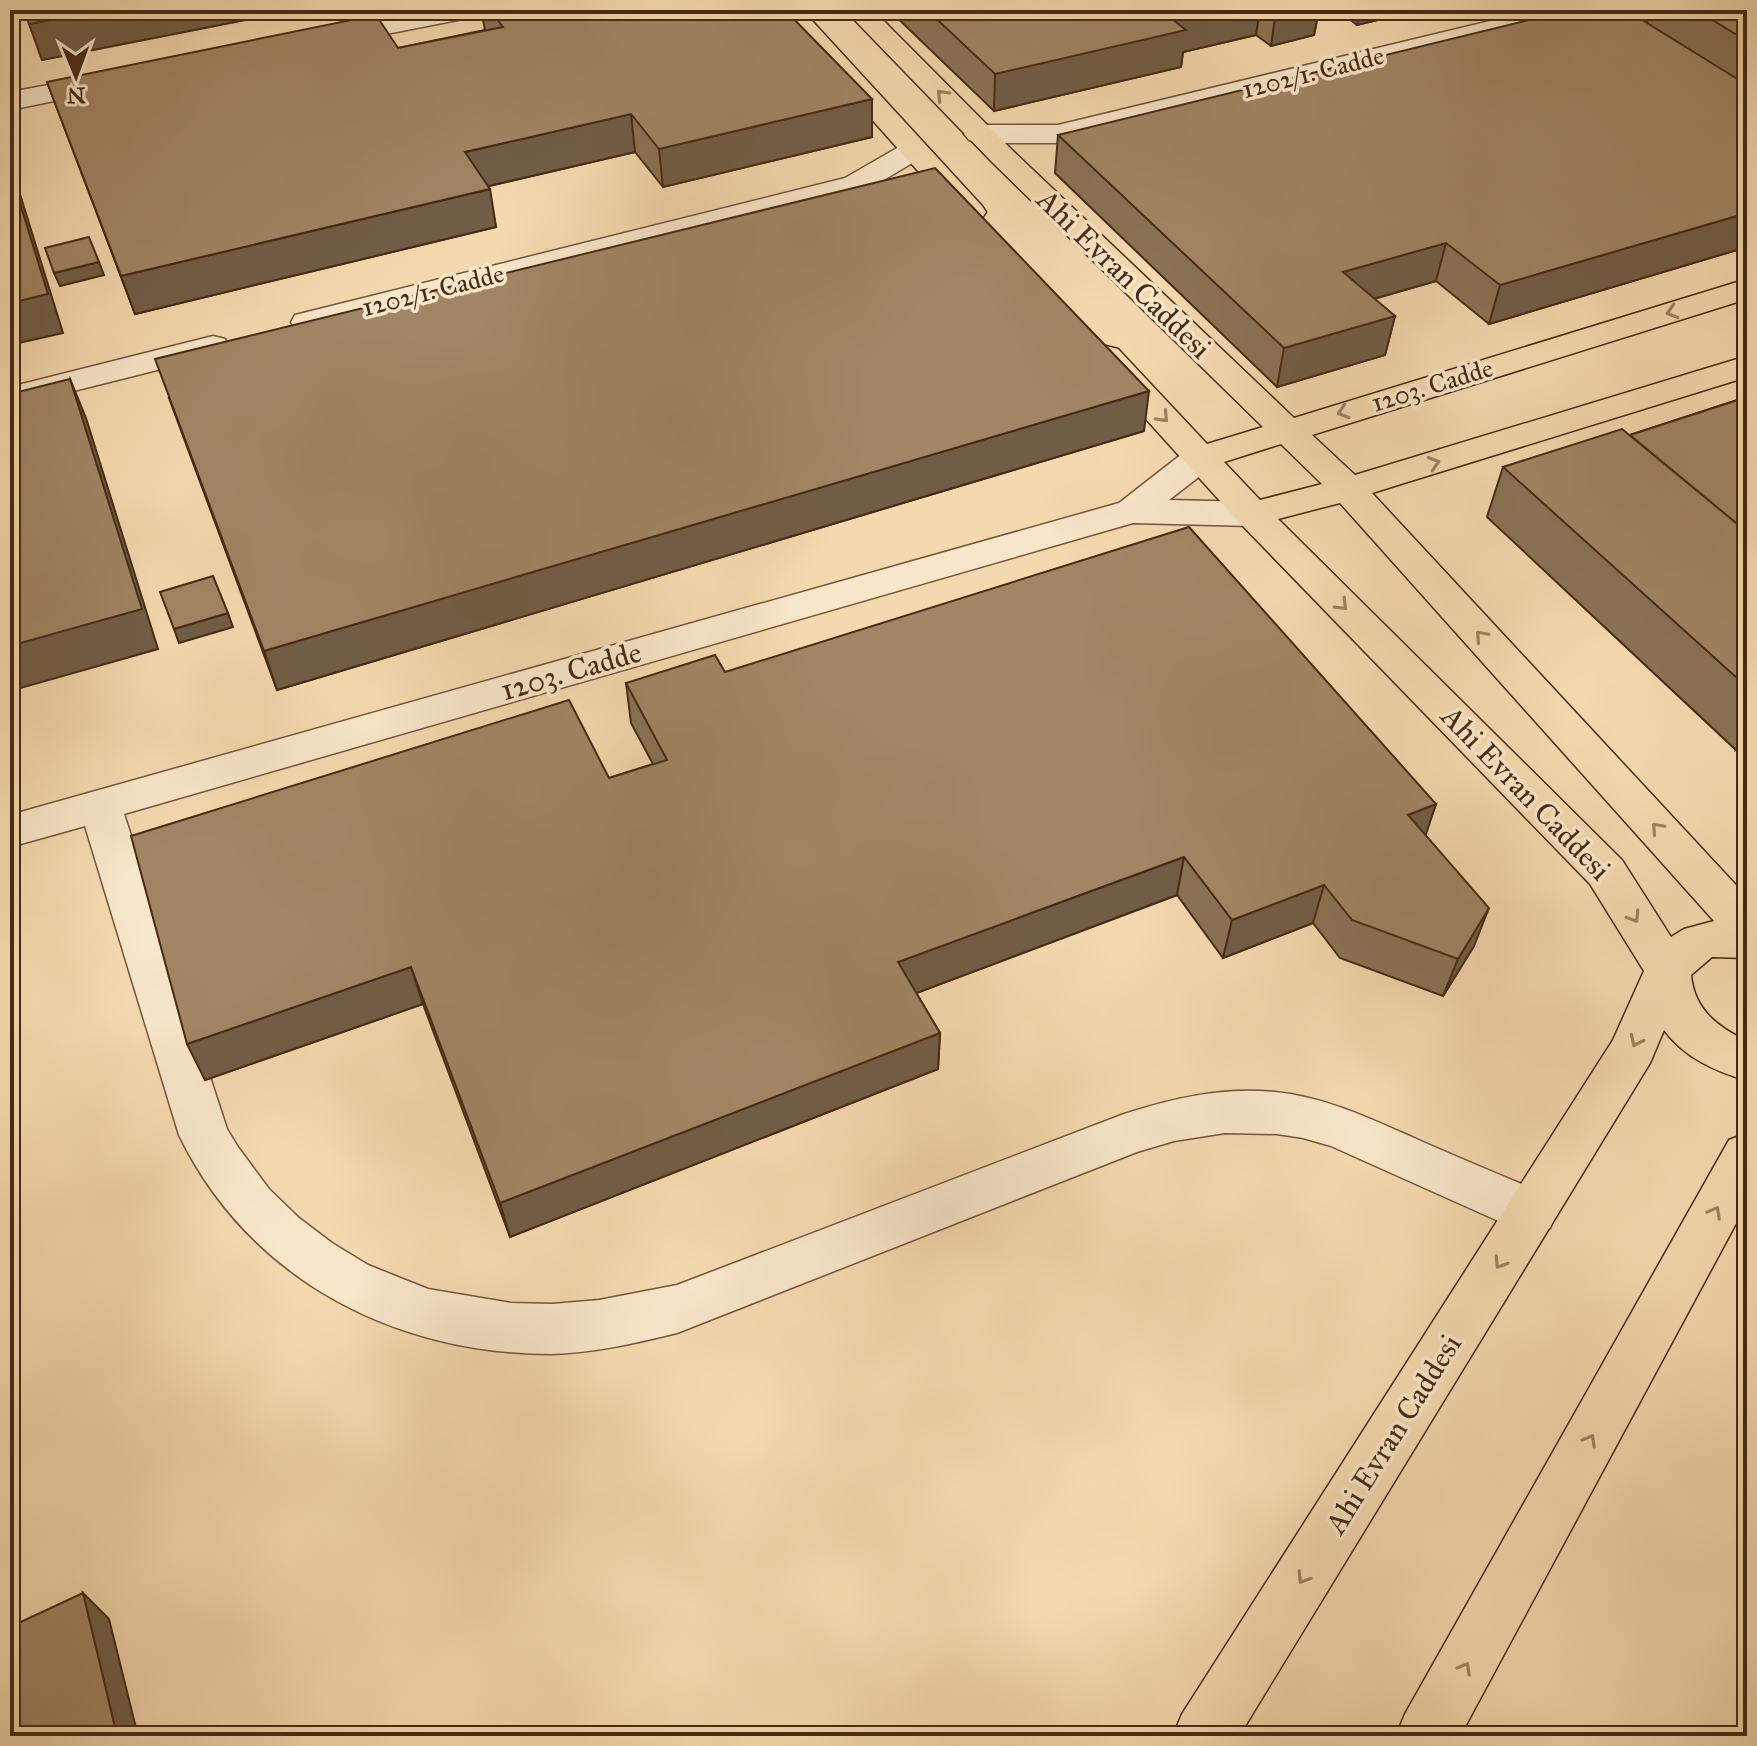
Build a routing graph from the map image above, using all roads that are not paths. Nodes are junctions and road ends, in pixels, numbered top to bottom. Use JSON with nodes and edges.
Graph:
{"nodes":[{"id":1,"x":468,"y":10,"type":"edge"},
{"id":2,"x":787,"y":10,"type":"edge"},
{"id":3,"x":858,"y":10,"type":"edge"},
{"id":4,"x":1568,"y":10,"type":"edge"},
{"id":5,"x":300,"y":43,"type":"edge"},
{"id":6,"x":132,"y":77,"type":"edge"},
{"id":7,"x":10,"y":101,"type":"edge"},
{"id":8,"x":1058,"y":134,"type":"junction"},
{"id":9,"x":947,"y":142,"type":"junction"},
{"id":10,"x":982,"y":179,"type":"junction"},
{"id":11,"x":856,"y":184,"type":"junction"},
{"id":12,"x":990,"y":232,"type":"edge"},
{"id":13,"x":1747,"y":289,"type":"edge"},
{"id":14,"x":1085,"y":334,"type":"edge"},
{"id":15,"x":1747,"y":366,"type":"edge"},
{"id":16,"x":10,"y":397,"type":"edge"},
{"id":17,"x":1286,"y":430,"type":"junction"},
{"id":18,"x":1200,"y":458,"type":"junction"},
{"id":19,"x":1348,"y":489,"type":"junction"},
{"id":20,"x":1132,"y":511,"type":"junction"},
{"id":21,"x":1252,"y":514,"type":"junction"},
{"id":22,"x":100,"y":806,"type":"junction"},
{"id":23,"x":10,"y":831,"type":"edge"},
{"id":24,"x":1747,"y":927,"type":"edge"},
{"id":25,"x":1747,"y":940,"type":"edge"},
{"id":26,"x":1668,"y":970,"type":"junction"},
{"id":27,"x":1747,"y":1061,"type":"edge"},
{"id":28,"x":1747,"y":1155,"type":"edge"},
{"id":29,"x":1532,"y":1212,"type":"junction"},
{"id":30,"x":1204,"y":1736,"type":"edge"},
{"id":31,"x":1427,"y":1736,"type":"edge"}],
"edges":[{"from":1,"to":5,"type":"street"},
{"from":2,"to":9,"type":"main road","name":"Ahi Evran Caddesi"},
{"from":9,"to":3,"type":"main road","name":"Ahi Evran Caddesi","one_way":true},
{"from":4,"to":8,"type":"street","name":"1202/1. Cadde"},
{"from":6,"to":7,"type":"street"},
{"from":8,"to":9,"type":"street","name":"1202/1. Cadde"},
{"from":8,"to":10,"type":"street","name":"1202/1. Cadde"},
{"from":9,"to":10,"type":"main road","name":"Ahi Evran Caddesi"},
{"from":9,"to":10,"type":"main road","name":"Ahi Evran Caddesi"},
{"from":9,"to":11,"type":"street","name":"1202/1. Cadde"},
{"from":10,"to":11,"type":"street","name":"1202/1. Cadde"},
{"from":10,"to":12,"type":"main road","name":"Ahi Evran Caddesi"},
{"from":10,"to":17,"type":"main road","name":"Ahi Evran Caddesi"},
{"from":11,"to":16,"type":"street","name":"1202/1. Cadde"},
{"from":13,"to":17,"type":"main road","name":"1203. Cadde","one_way":true},
{"from":14,"to":18,"type":"main road","name":"Ahi Evran Caddesi","one_way":true},
{"from":19,"to":15,"type":"main road","name":"1203. Cadde","one_way":true},
{"from":17,"to":18,"type":"main road","name":"1203. Cadde"},
{"from":17,"to":19,"type":"main road","name":"Ahi Evran Caddesi"},
{"from":18,"to":20,"type":"street","name":"1203. Cadde"},
{"from":18,"to":21,"type":"main road","name":"Ahi Evran Caddesi"},
{"from":19,"to":21,"type":"main road","name":"1203. Cadde"},
{"from":24,"to":19,"type":"main road","name":"Ahi Evran Caddesi","one_way":true},
{"from":20,"to":21,"type":"street","name":"1203. Cadde"},
{"from":20,"to":22,"type":"street","name":"1203. Cadde"},
{"from":21,"to":26,"type":"main road","name":"Ahi Evran Caddesi","one_way":true},
{"from":22,"to":23,"type":"street","name":"1203. Cadde"},
{"from":22,"to":29,"type":"street"},
{"from":25,"to":26,"type":"main road"},
{"from":26,"to":27,"type":"main road"},
{"from":26,"to":29,"type":"main road","name":"Ahi Evran Caddesi","one_way":true},
{"from":31,"to":28,"type":"main road","one_way":true},
{"from":29,"to":30,"type":"main road","name":"Ahi Evran Caddesi","one_way":true}]}
